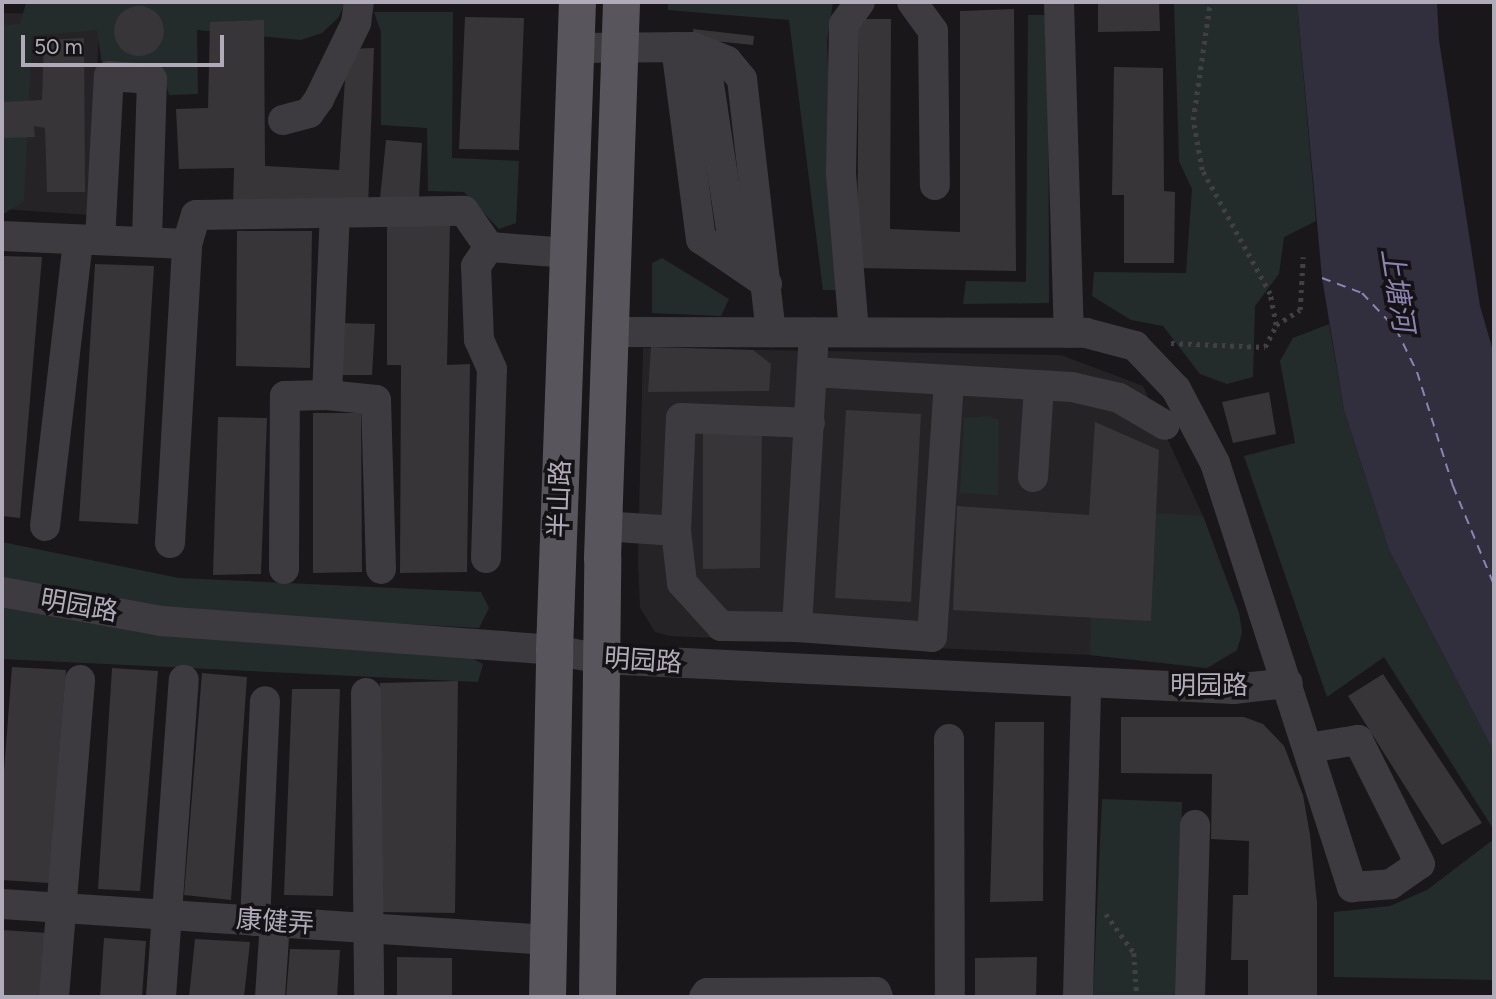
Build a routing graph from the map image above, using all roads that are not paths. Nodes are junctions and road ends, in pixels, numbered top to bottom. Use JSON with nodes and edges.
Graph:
{"nodes":[{"id":1,"x":359,"y":2,"type":"edge"},
{"id":2,"x":577,"y":2,"type":"edge"},
{"id":3,"x":621,"y":2,"type":"edge"},
{"id":4,"x":860,"y":2,"type":"edge"},
{"id":5,"x":912,"y":2,"type":"edge"},
{"id":6,"x":1059,"y":2,"type":"edge"},
{"id":7,"x":620,"y":47,"type":"junction"},
{"id":8,"x":676,"y":47,"type":"junction"},
{"id":9,"x":576,"y":48,"type":"junction"},
{"id":10,"x":705,"y":51,"type":"junction"},
{"id":11,"x":283,"y":120,"type":"dead end"},
{"id":12,"x":935,"y":185,"type":"dead end"},
{"id":13,"x":335,"y":213,"type":"junction"},
{"id":14,"x":2,"y":236,"type":"edge"},
{"id":15,"x":89,"y":240,"type":"junction"},
{"id":16,"x":147,"y":242,"type":"junction"},
{"id":17,"x":187,"y":244,"type":"junction"},
{"id":18,"x":489,"y":247,"type":"junction"},
{"id":19,"x":569,"y":253,"type":"junction"},
{"id":20,"x":736,"y":263,"type":"junction"},
{"id":21,"x":766,"y":284,"type":"junction"},
{"id":22,"x":611,"y":332,"type":"junction"},
{"id":23,"x":771,"y":332,"type":"junction"},
{"id":24,"x":814,"y":332,"type":"junction"},
{"id":25,"x":854,"y":332,"type":"junction"},
{"id":26,"x":1069,"y":333,"type":"junction"},
{"id":27,"x":812,"y":372,"type":"junction"},
{"id":28,"x":948,"y":382,"type":"junction"},
{"id":29,"x":1039,"y":386,"type":"junction"},
{"id":30,"x":327,"y":394,"type":"junction"},
{"id":31,"x":810,"y":423,"type":"junction"},
{"id":32,"x":1165,"y":425,"type":"dead end"},
{"id":33,"x":1033,"y":477,"type":"dead end"},
{"id":34,"x":46,"y":526,"type":"dead end"},
{"id":35,"x":603,"y":526,"type":"junction"},
{"id":36,"x":676,"y":531,"type":"junction"},
{"id":37,"x":170,"y":543,"type":"dead end"},
{"id":38,"x":486,"y":558,"type":"dead end"},
{"id":39,"x":284,"y":569,"type":"dead end"},
{"id":40,"x":381,"y":569,"type":"dead end"},
{"id":41,"x":2,"y":592,"type":"edge"},
{"id":42,"x":797,"y":627,"type":"junction"},
{"id":43,"x":933,"y":637,"type":"junction"},
{"id":44,"x":554,"y":649,"type":"junction"},
{"id":45,"x":601,"y":659,"type":"junction"},
{"id":46,"x":935,"y":675,"type":"junction"},
{"id":47,"x":80,"y":680,"type":"dead end"},
{"id":48,"x":184,"y":680,"type":"dead end"},
{"id":49,"x":1086,"y":682,"type":"junction"},
{"id":50,"x":1288,"y":683,"type":"junction"},
{"id":51,"x":366,"y":693,"type":"dead end"},
{"id":52,"x":265,"y":701,"type":"dead end"},
{"id":53,"x":949,"y":739,"type":"dead end"},
{"id":54,"x":1308,"y":748,"type":"junction"},
{"id":55,"x":1195,"y":825,"type":"dead end"},
{"id":56,"x":2,"y":904,"type":"edge"},
{"id":57,"x":62,"y":908,"type":"junction"},
{"id":58,"x":167,"y":915,"type":"junction"},
{"id":59,"x":265,"y":921,"type":"junction"},
{"id":60,"x":365,"y":928,"type":"junction"},
{"id":61,"x":548,"y":940,"type":"junction"},
{"id":62,"x":54,"y":997,"type":"edge"},
{"id":63,"x":161,"y":997,"type":"edge"},
{"id":64,"x":270,"y":997,"type":"edge"},
{"id":65,"x":369,"y":997,"type":"edge"},
{"id":66,"x":547,"y":997,"type":"edge"},
{"id":67,"x":597,"y":997,"type":"edge"},
{"id":68,"x":704,"y":997,"type":"edge"},
{"id":69,"x":878,"y":997,"type":"edge"},
{"id":70,"x":950,"y":997,"type":"edge"},
{"id":71,"x":1078,"y":997,"type":"edge"},
{"id":72,"x":1190,"y":997,"type":"edge"}],
"edges":[{"from":1,"to":11,"type":"street"},
{"from":2,"to":9,"type":"main road","name":"半山路"},
{"from":3,"to":7,"type":"main road","name":"半山路"},
{"from":4,"to":25,"type":"street"},
{"from":5,"to":12,"type":"street"},
{"from":6,"to":26,"type":"street"},
{"from":7,"to":8,"type":"street"},
{"from":7,"to":9,"type":"street"},
{"from":7,"to":22,"type":"main road","name":"半山路"},
{"from":8,"to":10,"type":"street"},
{"from":8,"to":20,"type":"street"},
{"from":9,"to":19,"type":"main road","name":"半山路"},
{"from":10,"to":20,"type":"street"},
{"from":10,"to":21,"type":"street"},
{"from":13,"to":17,"type":"street"},
{"from":13,"to":18,"type":"street"},
{"from":13,"to":30,"type":"street"},
{"from":14,"to":15,"type":"street"},
{"from":15,"to":16,"type":"street"},
{"from":15,"to":16,"type":"street"},
{"from":15,"to":34,"type":"street"},
{"from":16,"to":17,"type":"street"},
{"from":17,"to":37,"type":"street"},
{"from":18,"to":19,"type":"street"},
{"from":18,"to":38,"type":"street"},
{"from":19,"to":44,"type":"main road","name":"半山路"},
{"from":20,"to":21,"type":"street"},
{"from":21,"to":23,"type":"street"},
{"from":22,"to":23,"type":"street"},
{"from":22,"to":35,"type":"main road","name":"半山路"},
{"from":23,"to":24,"type":"street"},
{"from":24,"to":25,"type":"street"},
{"from":24,"to":27,"type":"street"},
{"from":25,"to":26,"type":"street"},
{"from":26,"to":50,"type":"street"},
{"from":27,"to":28,"type":"street"},
{"from":27,"to":31,"type":"street"},
{"from":28,"to":29,"type":"street"},
{"from":28,"to":43,"type":"street"},
{"from":29,"to":32,"type":"street"},
{"from":29,"to":33,"type":"street"},
{"from":30,"to":39,"type":"street"},
{"from":30,"to":40,"type":"street"},
{"from":31,"to":36,"type":"street"},
{"from":31,"to":42,"type":"street"},
{"from":35,"to":36,"type":"street"},
{"from":35,"to":45,"type":"main road","name":"半山路"},
{"from":36,"to":42,"type":"street"},
{"from":41,"to":44,"type":"street","name":"明园路"},
{"from":42,"to":43,"type":"street"},
{"from":43,"to":46,"type":"street"},
{"from":44,"to":45,"type":"street","name":"明园路"},
{"from":44,"to":61,"type":"main road","name":"半山路"},
{"from":45,"to":46,"type":"street","name":"明园路"},
{"from":45,"to":67,"type":"main road","name":"半山路"},
{"from":46,"to":49,"type":"street","name":"明园路"},
{"from":47,"to":57,"type":"street"},
{"from":48,"to":58,"type":"street"},
{"from":49,"to":50,"type":"street","name":"明园路"},
{"from":49,"to":71,"type":"street"},
{"from":50,"to":54,"type":"street"},
{"from":51,"to":60,"type":"street"},
{"from":52,"to":59,"type":"street"},
{"from":53,"to":70,"type":"street"},
{"from":54,"to":54,"type":"street"},
{"from":55,"to":72,"type":"street"},
{"from":56,"to":57,"type":"street","name":"康健弄"},
{"from":57,"to":58,"type":"street","name":"康健弄"},
{"from":57,"to":62,"type":"street"},
{"from":58,"to":59,"type":"street","name":"康健弄"},
{"from":58,"to":63,"type":"street"},
{"from":59,"to":60,"type":"street","name":"康健弄"},
{"from":59,"to":64,"type":"street"},
{"from":60,"to":61,"type":"street","name":"康健弄"},
{"from":60,"to":65,"type":"street"},
{"from":61,"to":66,"type":"main road","name":"半山路"},
{"from":68,"to":69,"type":"street"}]}
